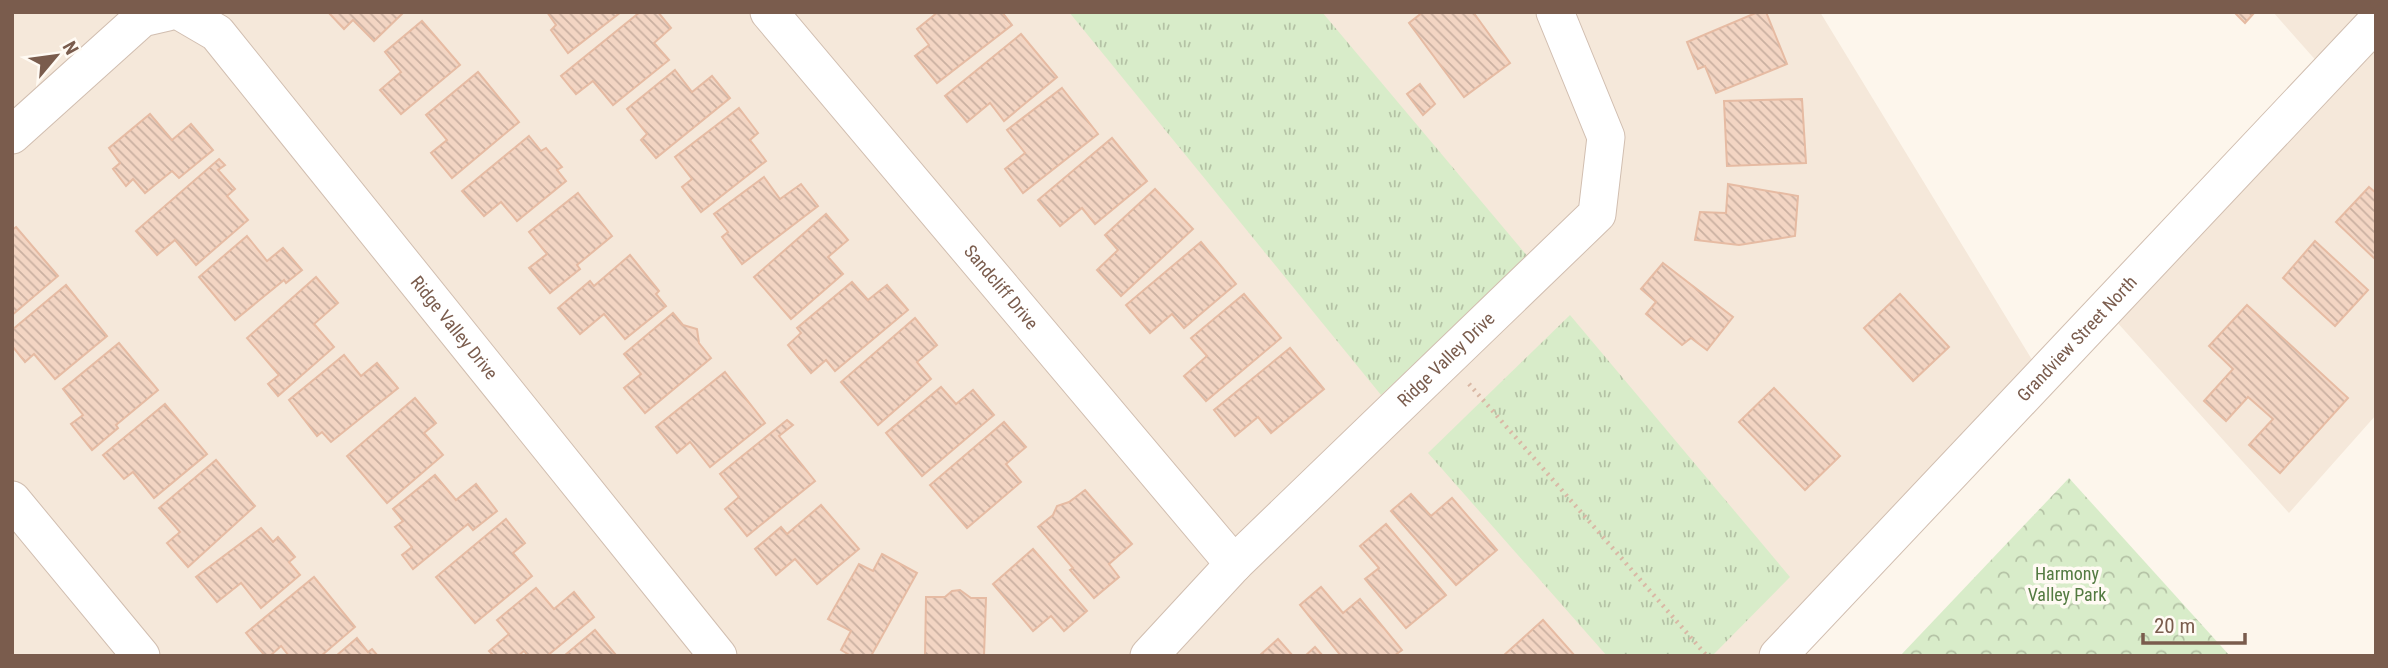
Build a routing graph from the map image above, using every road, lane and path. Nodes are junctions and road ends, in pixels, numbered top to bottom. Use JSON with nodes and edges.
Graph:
{"nodes":[{"id":1,"x":168,"y":12,"type":"edge"},
{"id":2,"x":181,"y":12,"type":"edge"},
{"id":3,"x":769,"y":12,"type":"edge"},
{"id":4,"x":1555,"y":12,"type":"edge"},
{"id":5,"x":2376,"y":22,"type":"edge"},
{"id":6,"x":12,"y":135,"type":"edge"},
{"id":7,"x":1445,"y":357,"type":"junction"},
{"id":8,"x":12,"y":500,"type":"edge"},
{"id":9,"x":1234,"y":564,"type":"junction"},
{"id":10,"x":141,"y":656,"type":"edge"},
{"id":11,"x":718,"y":656,"type":"edge"},
{"id":12,"x":1149,"y":656,"type":"edge"},
{"id":13,"x":1707,"y":656,"type":"edge"},
{"id":14,"x":1778,"y":656,"type":"edge"}],
"edges":[{"from":1,"to":6,"type":"street"},
{"from":2,"to":11,"type":"street","name":"Ridge Valley Drive"},
{"from":3,"to":9,"type":"street","name":"Sandcliff Drive"},
{"from":4,"to":7,"type":"street","name":"Ridge Valley Drive"},
{"from":5,"to":14,"type":"street","name":"Grandview Street North"},
{"from":7,"to":9,"type":"street","name":"Ridge Valley Drive"},
{"from":7,"to":13,"type":"path"},
{"from":8,"to":10,"type":"street"},
{"from":9,"to":12,"type":"street","name":"Ridge Valley Drive"}]}
